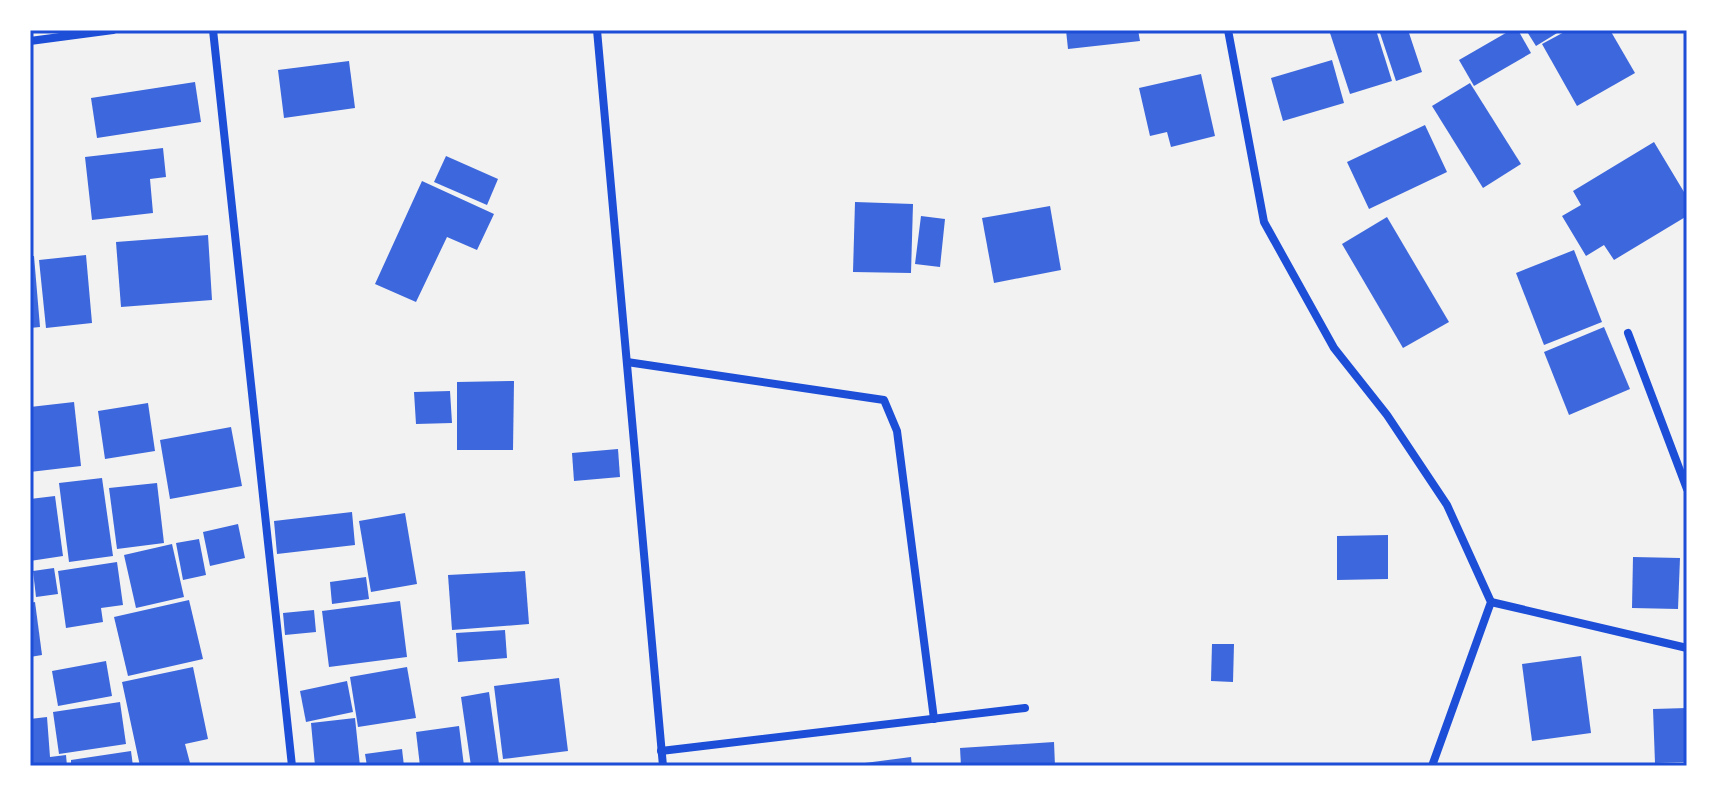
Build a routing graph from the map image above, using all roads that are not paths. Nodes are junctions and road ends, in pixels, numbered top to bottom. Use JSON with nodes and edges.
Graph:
{"nodes":[{"id":1,"x":113,"y":30,"type":"edge"},
{"id":2,"x":213,"y":30,"type":"edge"},
{"id":3,"x":597,"y":30,"type":"edge"},
{"id":4,"x":1228,"y":30,"type":"edge"},
{"id":5,"x":30,"y":41,"type":"edge"},
{"id":6,"x":1628,"y":333,"type":"dead end"},
{"id":7,"x":627,"y":362,"type":"junction"},
{"id":8,"x":1687,"y":489,"type":"edge"},
{"id":9,"x":1491,"y":602,"type":"junction"},
{"id":10,"x":1687,"y":648,"type":"edge"},
{"id":11,"x":1025,"y":708,"type":"dead end"},
{"id":12,"x":934,"y":719,"type":"junction"},
{"id":13,"x":661,"y":751,"type":"junction"},
{"id":14,"x":292,"y":766,"type":"edge"},
{"id":15,"x":663,"y":766,"type":"edge"},
{"id":16,"x":1432,"y":766,"type":"edge"}],
"edges":[{"from":1,"to":5,"type":"street"},
{"from":2,"to":14,"type":"street"},
{"from":3,"to":7,"type":"street"},
{"from":4,"to":9,"type":"street"},
{"from":6,"to":8,"type":"street"},
{"from":7,"to":12,"type":"street"},
{"from":7,"to":13,"type":"street"},
{"from":9,"to":10,"type":"street"},
{"from":9,"to":16,"type":"street"},
{"from":11,"to":12,"type":"street"},
{"from":12,"to":13,"type":"street"},
{"from":13,"to":15,"type":"street"}]}
